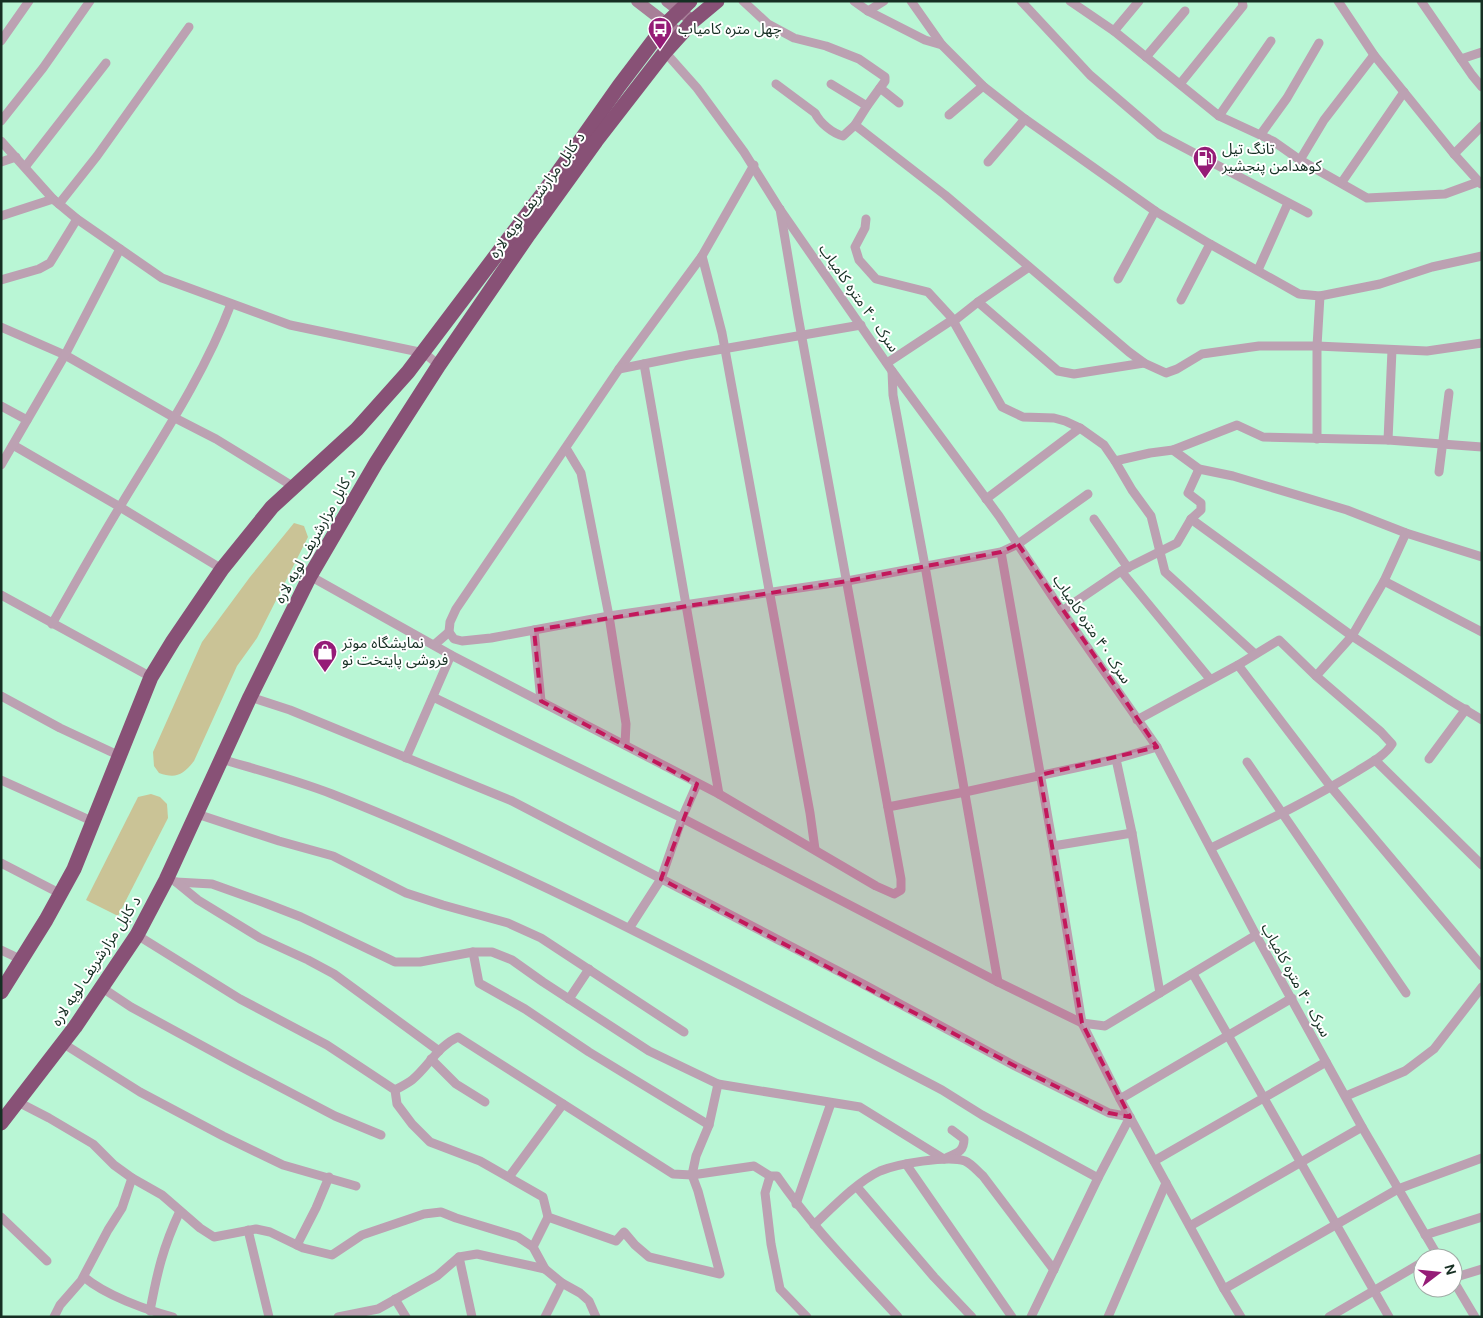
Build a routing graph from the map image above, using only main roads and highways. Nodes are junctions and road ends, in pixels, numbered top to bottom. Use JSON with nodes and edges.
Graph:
{"nodes":[{"id":1,"x":638,"y":1,"type":"edge"},
{"id":2,"x":717,"y":1,"type":"edge"},
{"id":3,"x":678,"y":4,"type":"edge"},
{"id":4,"x":693,"y":21,"type":"junction"},
{"id":5,"x":666,"y":24,"type":"junction"},
{"id":6,"x":681,"y":35,"type":"junction"},
{"id":7,"x":1,"y":992,"type":"edge"},
{"id":8,"x":1,"y":1123,"type":"edge"}],
"edges":[{"from":1,"to":5,"type":"main road"},
{"from":2,"to":4,"type":"highway","name":"د کابل مزارشریف لویه لاره"},
{"from":3,"to":4,"type":"main road"},
{"from":3,"to":5,"type":"highway","name":"د کابل مزارشریف لویه لاره"},
{"from":4,"to":6,"type":"highway","name":"د کابل مزارشریف لویه لاره"},
{"from":5,"to":6,"type":"main road"},
{"from":5,"to":7,"type":"highway","name":"د کابل مزارشریف لویه لاره"},
{"from":6,"to":8,"type":"highway","name":"د کابل مزارشریف لویه لاره"}]}
